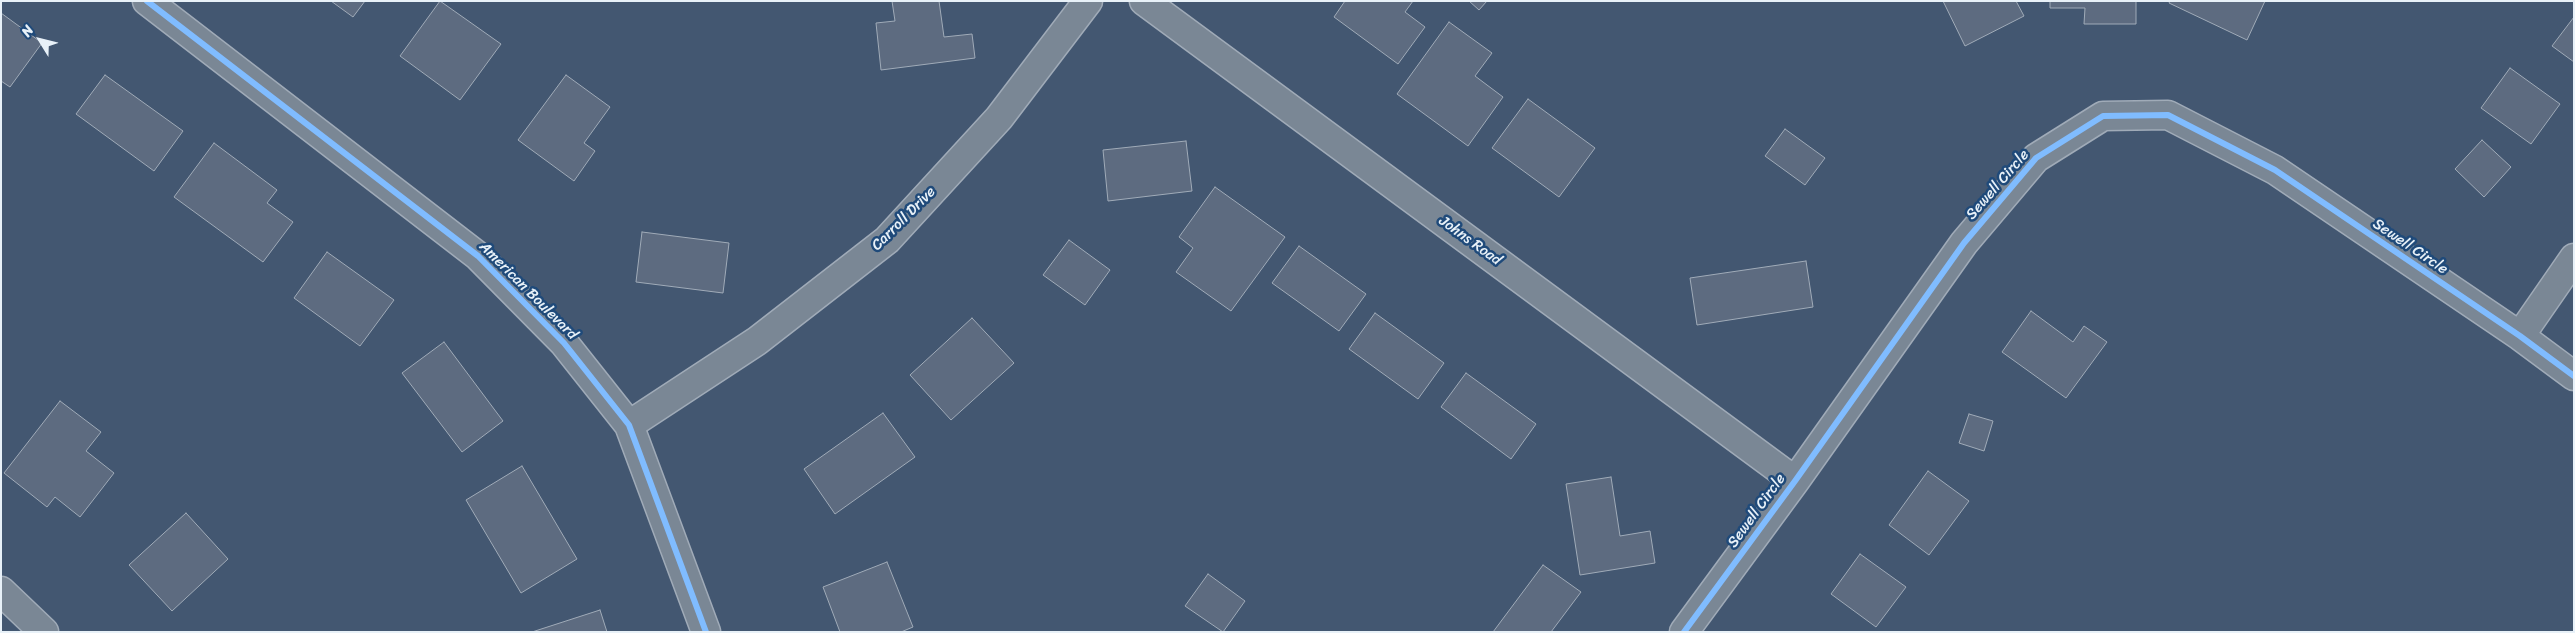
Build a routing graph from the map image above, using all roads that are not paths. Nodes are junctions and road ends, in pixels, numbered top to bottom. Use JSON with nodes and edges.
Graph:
{"nodes":[{"id":1,"x":147,"y":1,"type":"edge"},
{"id":2,"x":1088,"y":1,"type":"edge"},
{"id":3,"x":1144,"y":1,"type":"edge"},
{"id":4,"x":2574,"y":258,"type":"edge"},
{"id":5,"x":2520,"y":336,"type":"junction"},
{"id":6,"x":2574,"y":376,"type":"edge"},
{"id":7,"x":629,"y":425,"type":"junction"},
{"id":8,"x":1795,"y":481,"type":"junction"},
{"id":9,"x":1,"y":591,"type":"edge"},
{"id":10,"x":44,"y":632,"type":"edge"},
{"id":11,"x":706,"y":632,"type":"edge"},
{"id":12,"x":1684,"y":632,"type":"edge"}],
"edges":[{"from":1,"to":7,"type":"street","name":"American Boulevard"},
{"from":2,"to":7,"type":"street","name":"Carroll Drive"},
{"from":3,"to":8,"type":"street","name":"Johns Road"},
{"from":4,"to":5,"type":"street"},
{"from":5,"to":6,"type":"street","name":"Sewell Circle"},
{"from":5,"to":8,"type":"street","name":"Sewell Circle"},
{"from":7,"to":11,"type":"street","name":"American Boulevard"},
{"from":8,"to":12,"type":"street","name":"Sewell Circle"},
{"from":9,"to":10,"type":"street"}]}
